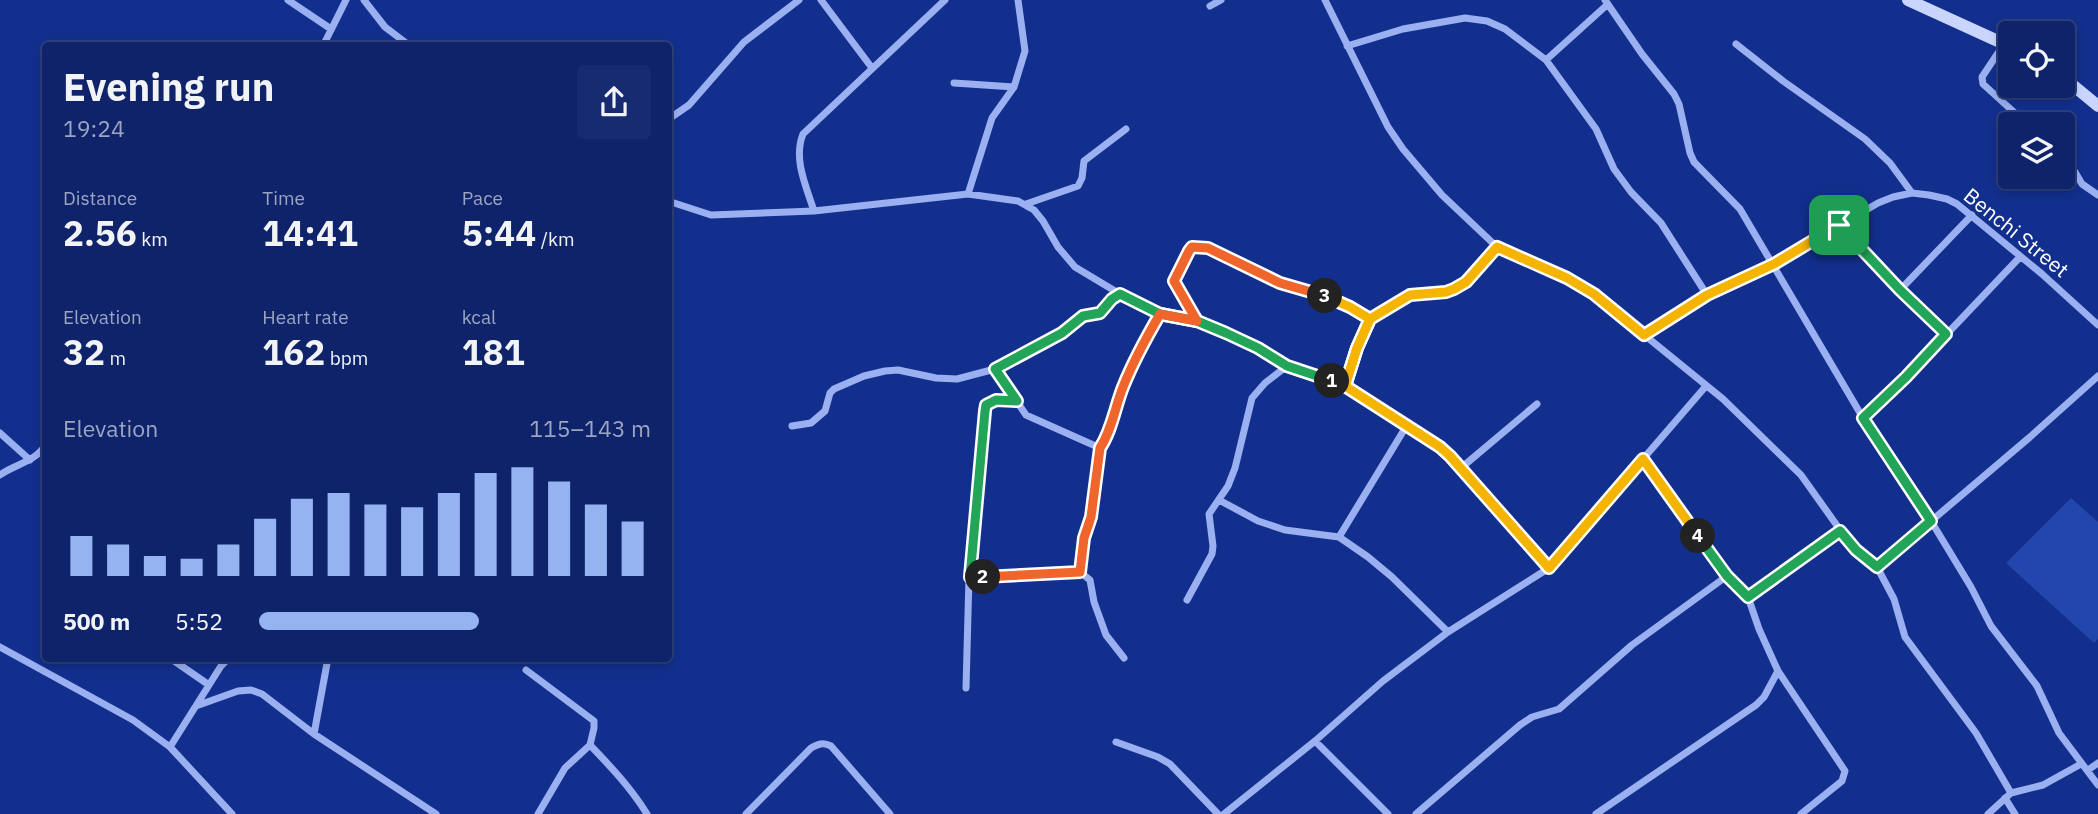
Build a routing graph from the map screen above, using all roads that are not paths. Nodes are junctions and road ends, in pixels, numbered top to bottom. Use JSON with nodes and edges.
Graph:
{"nodes":[{"id":1,"x":288,"y":0,"type":"edge"},
{"id":2,"x":346,"y":0,"type":"edge"},
{"id":3,"x":364,"y":0,"type":"edge"},
{"id":4,"x":799,"y":0,"type":"edge"},
{"id":5,"x":821,"y":0,"type":"edge"},
{"id":6,"x":945,"y":0,"type":"edge"},
{"id":7,"x":1018,"y":0,"type":"edge"},
{"id":8,"x":1221,"y":0,"type":"edge"},
{"id":9,"x":1325,"y":0,"type":"edge"},
{"id":10,"x":1908,"y":0,"type":"edge"},
{"id":11,"x":1607,"y":2,"type":"edge"},
{"id":12,"x":1209,"y":6,"type":"dead end"},
{"id":13,"x":331,"y":29,"type":"junction"},
{"id":14,"x":1998,"y":40,"type":"edge"},
{"id":15,"x":325,"y":42,"type":"edge"},
{"id":16,"x":405,"y":42,"type":"edge"},
{"id":17,"x":1736,"y":44,"type":"dead end"},
{"id":18,"x":1347,"y":46,"type":"junction"},
{"id":19,"x":1998,"y":57,"type":"edge"},
{"id":20,"x":1546,"y":60,"type":"junction"},
{"id":21,"x":872,"y":68,"type":"junction"},
{"id":22,"x":954,"y":83,"type":"dead end"},
{"id":23,"x":1014,"y":87,"type":"junction"},
{"id":24,"x":2075,"y":87,"type":"edge"},
{"id":25,"x":1998,"y":98,"type":"edge"},
{"id":26,"x":1998,"y":98,"type":"edge"},
{"id":27,"x":2098,"y":106,"type":"edge"},
{"id":28,"x":2014,"y":112,"type":"edge"},
{"id":29,"x":672,"y":116,"type":"edge"},
{"id":30,"x":1126,"y":129,"type":"dead end"},
{"id":31,"x":2075,"y":175,"type":"edge"},
{"id":32,"x":1912,"y":193,"type":"junction"},
{"id":33,"x":968,"y":194,"type":"junction"},
{"id":34,"x":2098,"y":195,"type":"edge"},
{"id":35,"x":672,"y":202,"type":"edge"},
{"id":36,"x":1026,"y":204,"type":"junction"},
{"id":37,"x":814,"y":211,"type":"junction"},
{"id":38,"x":1972,"y":215,"type":"junction"},
{"id":39,"x":1839,"y":225,"type":"junction"},
{"id":40,"x":1497,"y":247,"type":"junction"},
{"id":41,"x":2020,"y":257,"type":"junction"},
{"id":42,"x":1774,"y":264,"type":"junction"},
{"id":43,"x":1900,"y":290,"type":"junction"},
{"id":44,"x":1120,"y":294,"type":"junction"},
{"id":45,"x":1707,"y":295,"type":"junction"},
{"id":46,"x":1160,"y":314,"type":"junction"},
{"id":47,"x":1370,"y":319,"type":"junction"},
{"id":48,"x":1197,"y":321,"type":"junction"},
{"id":49,"x":2098,"y":326,"type":"edge"},
{"id":50,"x":1946,"y":334,"type":"junction"},
{"id":51,"x":1644,"y":335,"type":"junction"},
{"id":52,"x":1287,"y":366,"type":"junction"},
{"id":53,"x":995,"y":369,"type":"junction"},
{"id":54,"x":2098,"y":376,"type":"edge"},
{"id":55,"x":1345,"y":386,"type":"junction"},
{"id":56,"x":1706,"y":386,"type":"junction"},
{"id":57,"x":1017,"y":401,"type":"junction"},
{"id":58,"x":1537,"y":404,"type":"dead end"},
{"id":59,"x":1863,"y":418,"type":"junction"},
{"id":60,"x":1406,"y":425,"type":"junction"},
{"id":61,"x":792,"y":426,"type":"dead end"},
{"id":62,"x":0,"y":433,"type":"edge"},
{"id":63,"x":1100,"y":448,"type":"junction"},
{"id":64,"x":42,"y":450,"type":"edge"},
{"id":65,"x":1643,"y":459,"type":"junction"},
{"id":66,"x":30,"y":460,"type":"junction"},
{"id":67,"x":1461,"y":468,"type":"junction"},
{"id":68,"x":0,"y":475,"type":"edge"},
{"id":69,"x":1219,"y":500,"type":"junction"},
{"id":70,"x":1931,"y":521,"type":"junction"},
{"id":71,"x":1840,"y":531,"type":"junction"},
{"id":72,"x":1339,"y":537,"type":"junction"},
{"id":73,"x":1877,"y":567,"type":"junction"},
{"id":74,"x":1549,"y":568,"type":"junction"},
{"id":75,"x":1080,"y":572,"type":"junction"},
{"id":76,"x":1727,"y":576,"type":"junction"},
{"id":77,"x":970,"y":577,"type":"junction"},
{"id":78,"x":1748,"y":597,"type":"junction"},
{"id":79,"x":1187,"y":600,"type":"dead end"},
{"id":80,"x":1448,"y":632,"type":"junction"},
{"id":81,"x":0,"y":647,"type":"edge"},
{"id":82,"x":1124,"y":658,"type":"dead end"},
{"id":83,"x":176,"y":662,"type":"edge"},
{"id":84,"x":226,"y":662,"type":"edge"},
{"id":85,"x":326,"y":662,"type":"edge"},
{"id":86,"x":526,"y":670,"type":"dead end"},
{"id":87,"x":1778,"y":671,"type":"junction"},
{"id":88,"x":209,"y":685,"type":"junction"},
{"id":89,"x":966,"y":688,"type":"dead end"},
{"id":90,"x":196,"y":706,"type":"junction"},
{"id":91,"x":314,"y":734,"type":"junction"},
{"id":92,"x":1315,"y":741,"type":"junction"},
{"id":93,"x":1116,"y":742,"type":"dead end"},
{"id":94,"x":590,"y":745,"type":"junction"},
{"id":95,"x":170,"y":747,"type":"junction"},
{"id":96,"x":2098,"y":763,"type":"edge"},
{"id":97,"x":2081,"y":764,"type":"junction"},
{"id":98,"x":2088,"y":770,"type":"junction"},
{"id":99,"x":2098,"y":785,"type":"edge"},
{"id":100,"x":2008,"y":795,"type":"junction"},
{"id":101,"x":1233,"y":806,"type":"junction"},
{"id":102,"x":232,"y":814,"type":"edge"},
{"id":103,"x":436,"y":814,"type":"edge"},
{"id":104,"x":538,"y":814,"type":"edge"},
{"id":105,"x":647,"y":814,"type":"edge"},
{"id":106,"x":746,"y":814,"type":"edge"},
{"id":107,"x":890,"y":814,"type":"edge"},
{"id":108,"x":1218,"y":814,"type":"edge"},
{"id":109,"x":1224,"y":814,"type":"edge"},
{"id":110,"x":1240,"y":814,"type":"edge"},
{"id":111,"x":1388,"y":814,"type":"edge"},
{"id":112,"x":1416,"y":814,"type":"edge"},
{"id":113,"x":1596,"y":814,"type":"edge"},
{"id":114,"x":1801,"y":814,"type":"edge"},
{"id":115,"x":1988,"y":814,"type":"edge"},
{"id":116,"x":2015,"y":814,"type":"edge"}],
"edges":[{"from":1,"to":13,"type":"street"},
{"from":2,"to":13,"type":"street"},
{"from":3,"to":16,"type":"street"},
{"from":4,"to":29,"type":"street"},
{"from":5,"to":21,"type":"street"},
{"from":6,"to":21,"type":"street"},
{"from":7,"to":23,"type":"street"},
{"from":8,"to":12,"type":"street"},
{"from":9,"to":18,"type":"street"},
{"from":10,"to":14,"type":"main road"},
{"from":11,"to":20,"type":"street"},
{"from":11,"to":42,"type":"street"},
{"from":13,"to":15,"type":"street"},
{"from":17,"to":32,"type":"street"},
{"from":18,"to":20,"type":"street"},
{"from":18,"to":40,"type":"street"},
{"from":19,"to":25,"type":"street"},
{"from":20,"to":45,"type":"street"},
{"from":21,"to":37,"type":"street"},
{"from":22,"to":23,"type":"street"},
{"from":23,"to":33,"type":"street"},
{"from":24,"to":27,"type":"main road"},
{"from":26,"to":28,"type":"street"},
{"from":30,"to":36,"type":"street"},
{"from":31,"to":34,"type":"street"},
{"from":32,"to":38,"type":"street","name":"Benchi Street"},
{"from":32,"to":39,"type":"street","name":"Benchi Street"},
{"from":33,"to":36,"type":"street"},
{"from":33,"to":37,"type":"street"},
{"from":35,"to":37,"type":"street"},
{"from":36,"to":44,"type":"street"},
{"from":38,"to":41,"type":"street","name":"Benchi Street"},
{"from":38,"to":43,"type":"street"},
{"from":39,"to":42,"type":"street","name":"Benchi Street"},
{"from":39,"to":43,"type":"street"},
{"from":40,"to":47,"type":"street"},
{"from":40,"to":51,"type":"street"},
{"from":41,"to":49,"type":"street","name":"Benchi Street"},
{"from":41,"to":50,"type":"street"},
{"from":42,"to":45,"type":"street","name":"Benchi Street"},
{"from":42,"to":59,"type":"street"},
{"from":43,"to":50,"type":"street"},
{"from":44,"to":46,"type":"street"},
{"from":44,"to":53,"type":"street"},
{"from":45,"to":51,"type":"street","name":"Benchi Street"},
{"from":46,"to":48,"type":"street"},
{"from":46,"to":63,"type":"street"},
{"from":47,"to":48,"type":"street"},
{"from":47,"to":55,"type":"street"},
{"from":48,"to":52,"type":"street"},
{"from":50,"to":59,"type":"street"},
{"from":51,"to":56,"type":"street"},
{"from":52,"to":55,"type":"street"},
{"from":52,"to":69,"type":"street"},
{"from":53,"to":57,"type":"street"},
{"from":53,"to":61,"type":"street"},
{"from":54,"to":70,"type":"street"},
{"from":55,"to":60,"type":"street"},
{"from":56,"to":65,"type":"street"},
{"from":56,"to":71,"type":"street"},
{"from":57,"to":63,"type":"street"},
{"from":57,"to":77,"type":"street"},
{"from":58,"to":67,"type":"street"},
{"from":59,"to":70,"type":"street"},
{"from":60,"to":67,"type":"street"},
{"from":60,"to":72,"type":"street"},
{"from":62,"to":66,"type":"street"},
{"from":63,"to":75,"type":"street"},
{"from":64,"to":66,"type":"street"},
{"from":65,"to":74,"type":"street"},
{"from":65,"to":76,"type":"street"},
{"from":66,"to":68,"type":"street"},
{"from":67,"to":74,"type":"street"},
{"from":69,"to":72,"type":"street"},
{"from":69,"to":79,"type":"street"},
{"from":70,"to":73,"type":"street"},
{"from":70,"to":97,"type":"street"},
{"from":71,"to":73,"type":"street"},
{"from":71,"to":78,"type":"street"},
{"from":72,"to":80,"type":"street"},
{"from":73,"to":100,"type":"street"},
{"from":74,"to":80,"type":"street"},
{"from":75,"to":77,"type":"street"},
{"from":75,"to":82,"type":"street"},
{"from":76,"to":78,"type":"street"},
{"from":76,"to":112,"type":"street"},
{"from":77,"to":89,"type":"street"},
{"from":78,"to":87,"type":"street"},
{"from":80,"to":92,"type":"street"},
{"from":81,"to":95,"type":"street"},
{"from":83,"to":88,"type":"street"},
{"from":84,"to":88,"type":"street"},
{"from":85,"to":91,"type":"street"},
{"from":86,"to":94,"type":"street"},
{"from":87,"to":113,"type":"street"},
{"from":87,"to":114,"type":"street"},
{"from":88,"to":90,"type":"street"},
{"from":90,"to":91,"type":"street"},
{"from":90,"to":95,"type":"street"},
{"from":91,"to":103,"type":"street"},
{"from":92,"to":101,"type":"street"},
{"from":92,"to":111,"type":"street"},
{"from":93,"to":108,"type":"street"},
{"from":94,"to":104,"type":"street"},
{"from":94,"to":105,"type":"street"},
{"from":95,"to":102,"type":"street"},
{"from":96,"to":98,"type":"street"},
{"from":97,"to":98,"type":"street"},
{"from":97,"to":100,"type":"street"},
{"from":98,"to":99,"type":"street"},
{"from":100,"to":115,"type":"street"},
{"from":100,"to":116,"type":"street"},
{"from":101,"to":109,"type":"street"},
{"from":101,"to":110,"type":"street"},
{"from":106,"to":107,"type":"street"}]}
